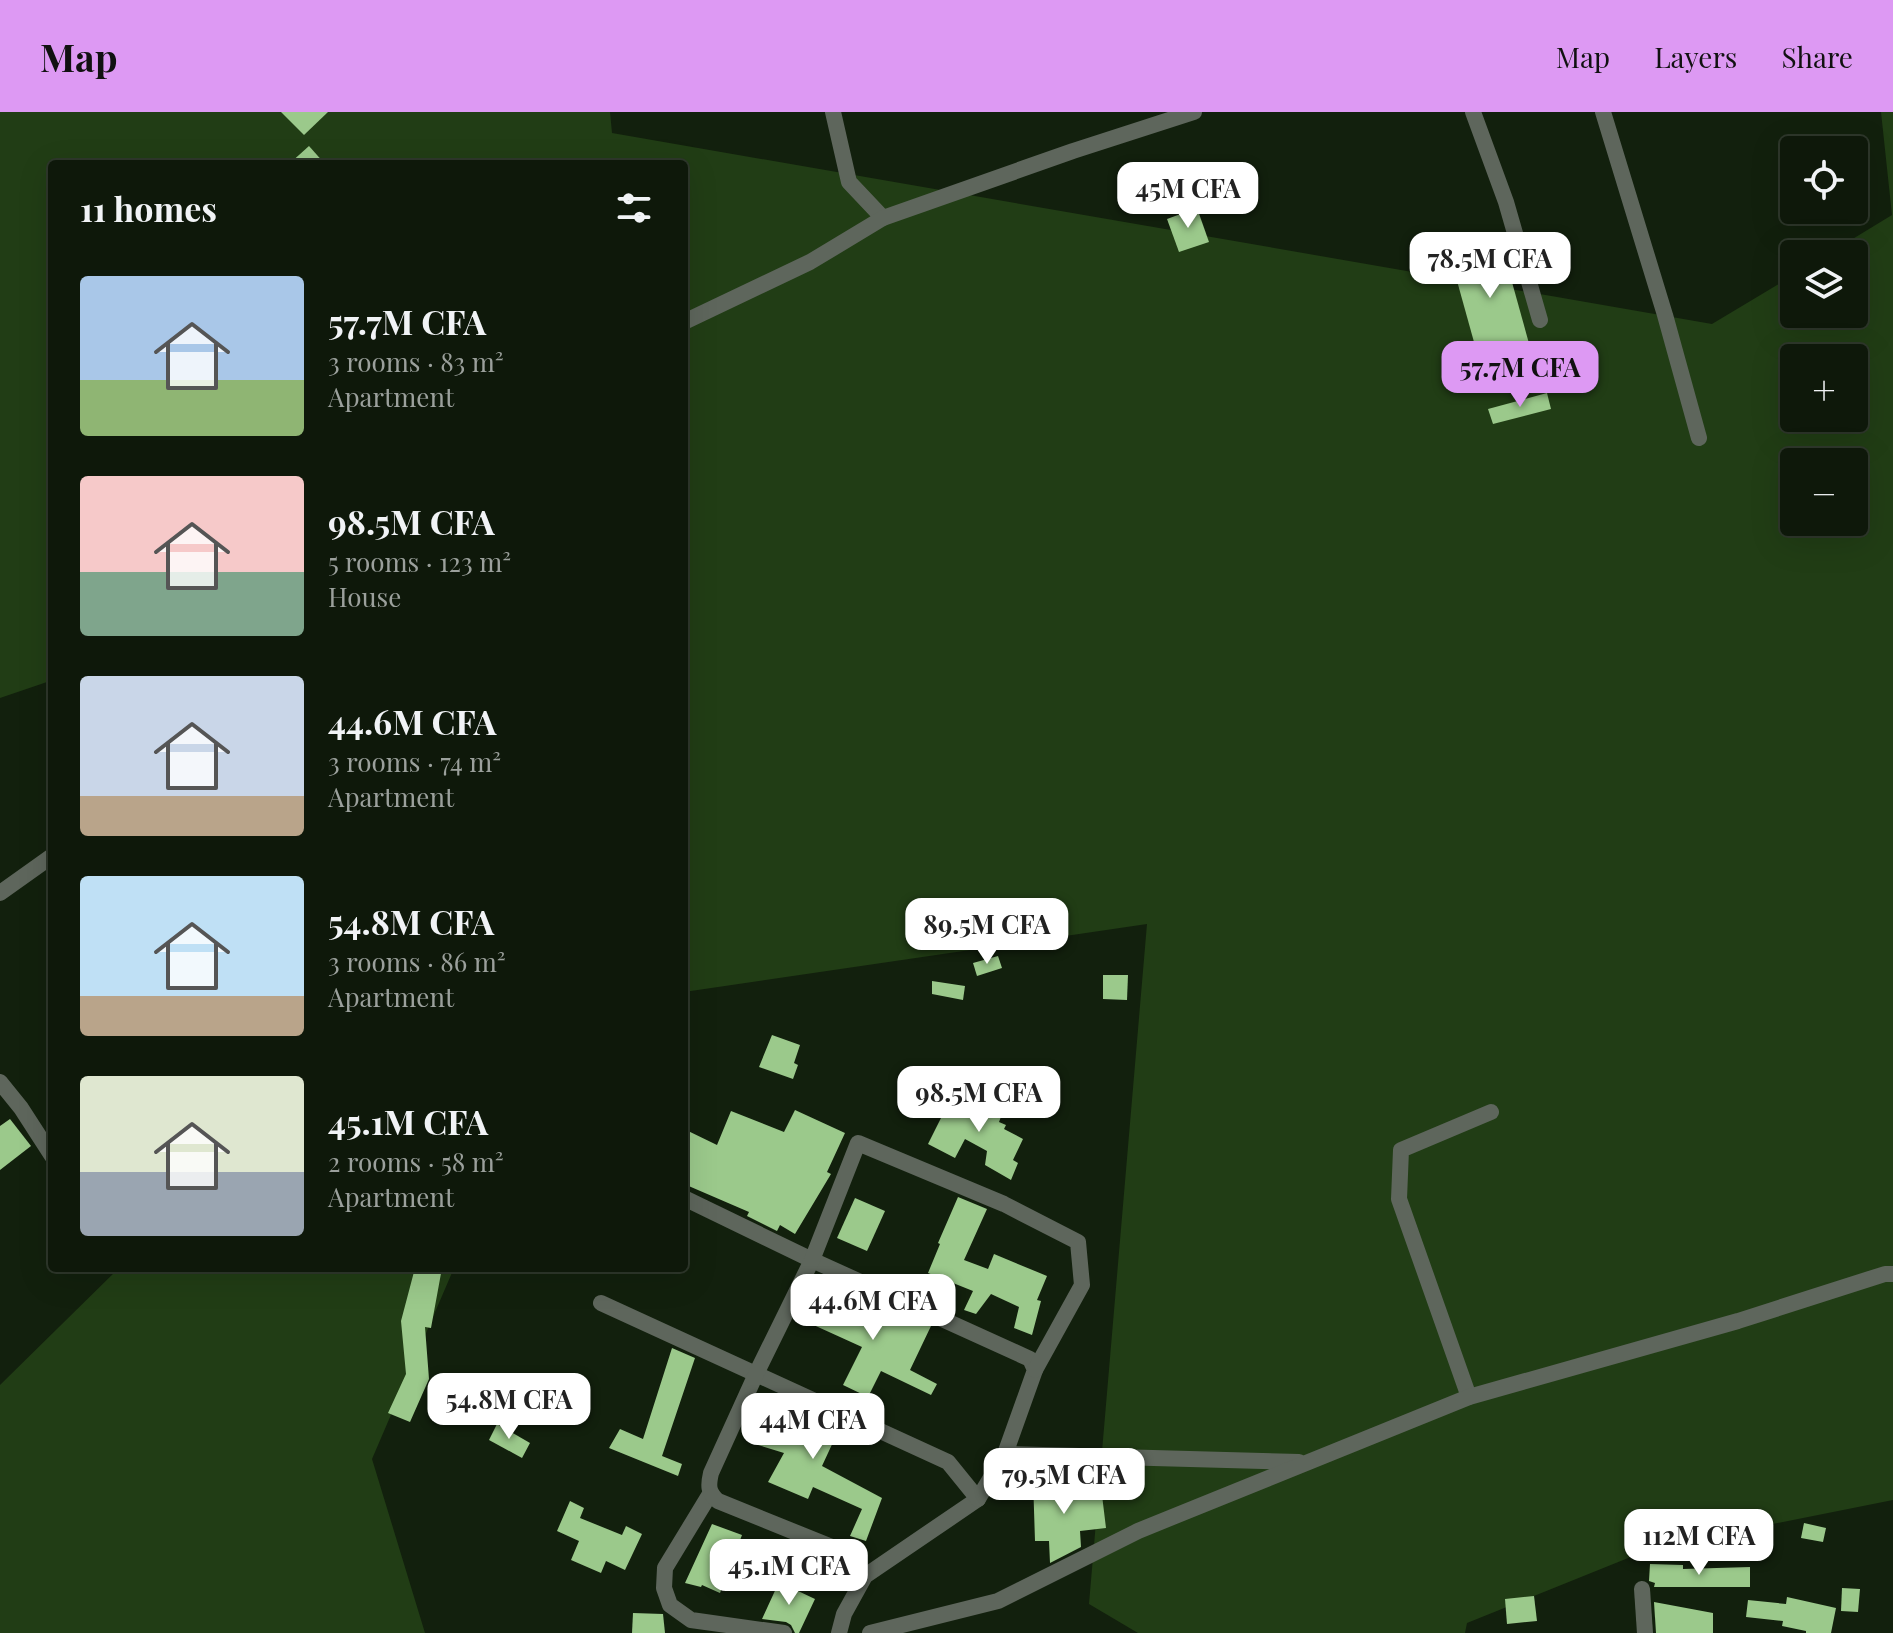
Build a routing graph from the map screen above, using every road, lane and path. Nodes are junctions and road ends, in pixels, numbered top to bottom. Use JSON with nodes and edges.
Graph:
{"nodes":[{"id":1,"x":833,"y":112,"type":"edge"},
{"id":2,"x":1194,"y":112,"type":"edge"},
{"id":3,"x":1473,"y":112,"type":"edge"},
{"id":4,"x":1603,"y":112,"type":"edge"},
{"id":5,"x":883,"y":218,"type":"junction"},
{"id":6,"x":688,"y":320,"type":"edge"},
{"id":7,"x":1540,"y":320,"type":"dead end"},
{"id":8,"x":1699,"y":438,"type":"dead end"},
{"id":9,"x":48,"y":859,"type":"edge"},
{"id":10,"x":0,"y":893,"type":"edge"},
{"id":11,"x":0,"y":1082,"type":"edge"},
{"id":12,"x":1491,"y":1112,"type":"dead end"},
{"id":13,"x":48,"y":1150,"type":"edge"},
{"id":14,"x":688,"y":1200,"type":"edge"},
{"id":15,"x":812,"y":1260,"type":"junction"},
{"id":16,"x":1893,"y":1274,"type":"edge"},
{"id":17,"x":601,"y":1303,"type":"dead end"},
{"id":18,"x":1035,"y":1370,"type":"junction"},
{"id":19,"x":756,"y":1374,"type":"junction"},
{"id":20,"x":1469,"y":1397,"type":"junction"},
{"id":21,"x":1005,"y":1454,"type":"junction"},
{"id":22,"x":1305,"y":1462,"type":"junction"},
{"id":23,"x":710,"y":1494,"type":"junction"},
{"id":24,"x":978,"y":1499,"type":"junction"},
{"id":25,"x":865,"y":1576,"type":"junction"},
{"id":26,"x":1642,"y":1589,"type":"dead end"},
{"id":27,"x":784,"y":1633,"type":"edge"},
{"id":28,"x":839,"y":1633,"type":"edge"},
{"id":29,"x":870,"y":1633,"type":"edge"},
{"id":30,"x":1645,"y":1633,"type":"edge"}],
"edges":[{"from":1,"to":5,"type":"street"},
{"from":2,"to":5,"type":"street"},
{"from":3,"to":7,"type":"street"},
{"from":4,"to":8,"type":"street"},
{"from":5,"to":6,"type":"street"},
{"from":9,"to":10,"type":"street"},
{"from":11,"to":13,"type":"street"},
{"from":12,"to":20,"type":"street"},
{"from":14,"to":15,"type":"street"},
{"from":15,"to":18,"type":"street"},
{"from":15,"to":18,"type":"street"},
{"from":15,"to":19,"type":"street"},
{"from":16,"to":20,"type":"street"},
{"from":17,"to":19,"type":"street"},
{"from":18,"to":21,"type":"street"},
{"from":19,"to":23,"type":"street"},
{"from":19,"to":24,"type":"street"},
{"from":20,"to":22,"type":"street"},
{"from":21,"to":22,"type":"street"},
{"from":21,"to":24,"type":"street"},
{"from":22,"to":29,"type":"street"},
{"from":23,"to":25,"type":"street"},
{"from":23,"to":27,"type":"street"},
{"from":24,"to":25,"type":"street"},
{"from":25,"to":28,"type":"street"},
{"from":26,"to":30,"type":"street"}]}
